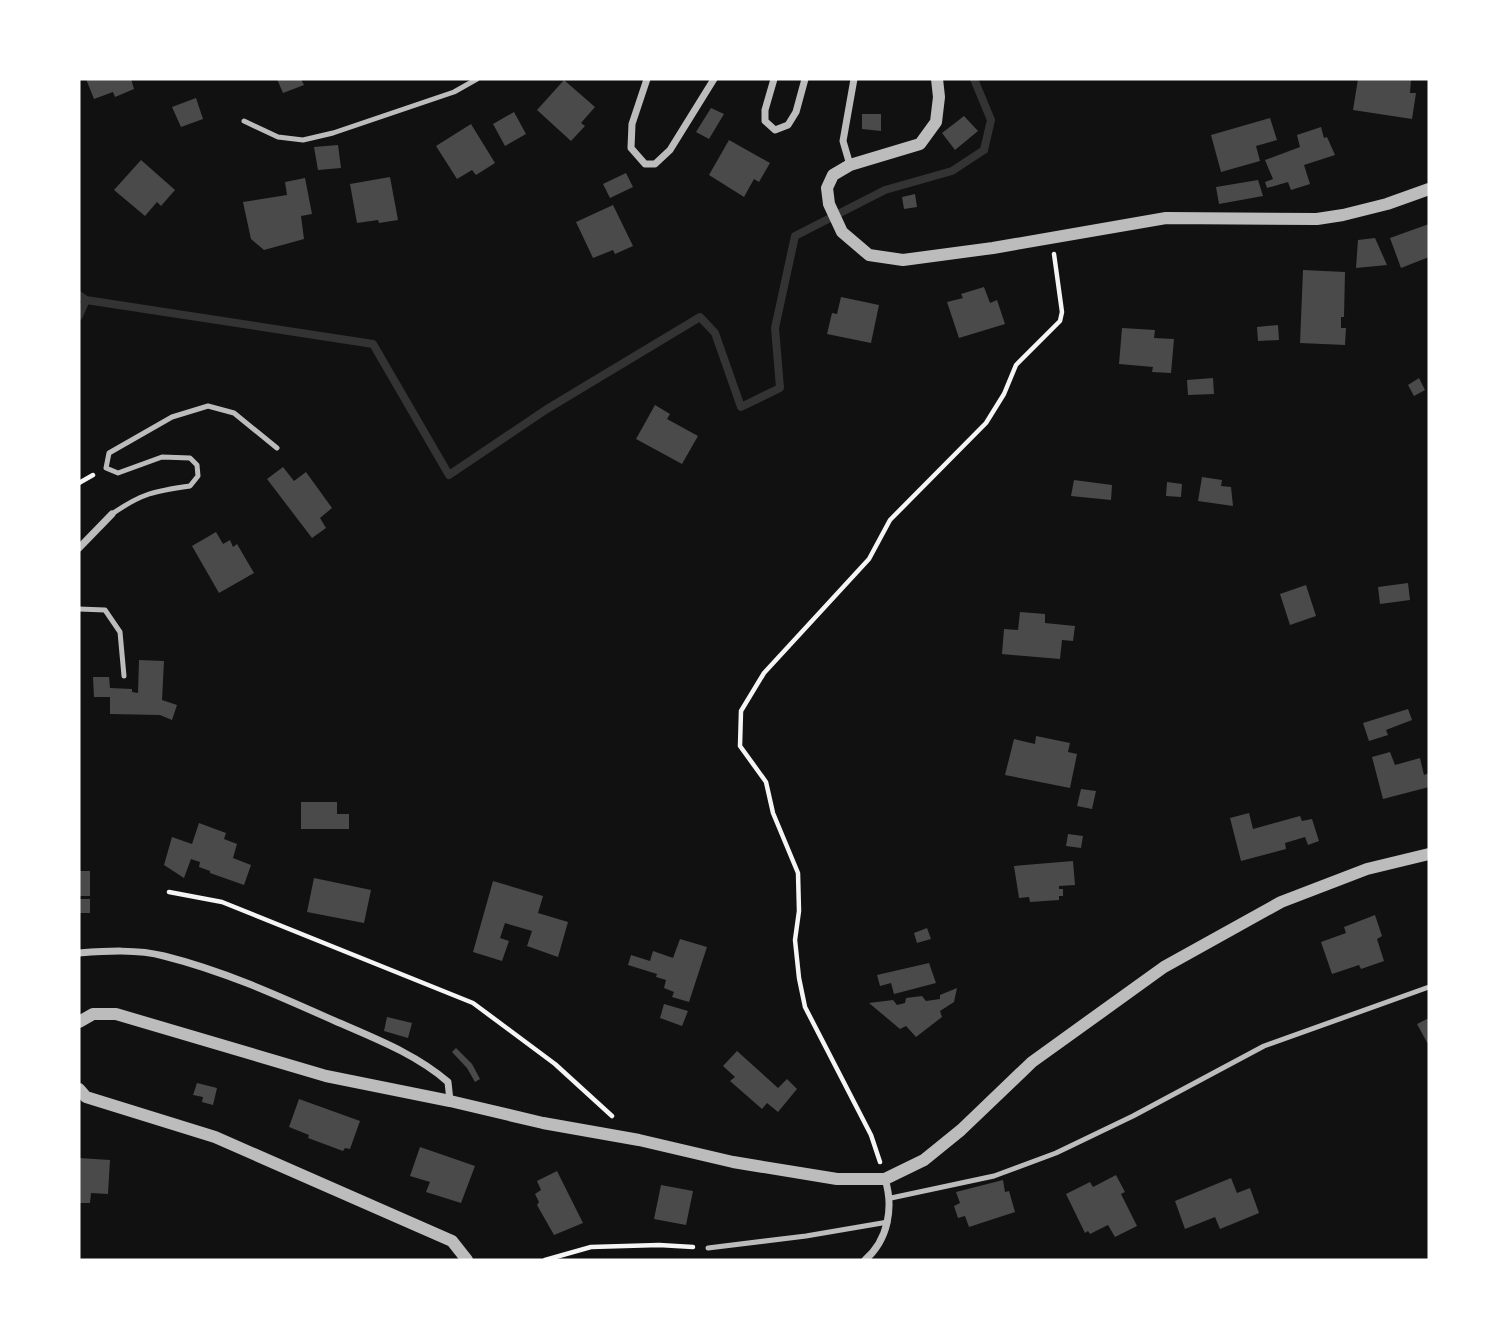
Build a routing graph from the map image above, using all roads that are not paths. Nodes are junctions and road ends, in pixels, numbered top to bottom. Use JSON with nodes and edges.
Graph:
{"nodes":[{"id":1,"x":477,"y":79,"type":"edge"},
{"id":2,"x":647,"y":79,"type":"edge"},
{"id":3,"x":714,"y":79,"type":"edge"},
{"id":4,"x":774,"y":79,"type":"edge"},
{"id":5,"x":805,"y":79,"type":"edge"},
{"id":6,"x":853,"y":79,"type":"edge"},
{"id":7,"x":937,"y":79,"type":"edge"},
{"id":8,"x":244,"y":121,"type":"dead end"},
{"id":9,"x":850,"y":165,"type":"junction"},
{"id":10,"x":1429,"y":189,"type":"edge"},
{"id":11,"x":277,"y":448,"type":"dead end"},
{"id":12,"x":112,"y":514,"type":"joint"},
{"id":13,"x":79,"y":548,"type":"edge"},
{"id":14,"x":79,"y":609,"type":"edge"},
{"id":15,"x":124,"y":677,"type":"dead end"},
{"id":16,"x":1429,"y":854,"type":"edge"},
{"id":17,"x":79,"y":953,"type":"edge"},
{"id":18,"x":1429,"y":987,"type":"edge"},
{"id":19,"x":79,"y":1022,"type":"edge"},
{"id":20,"x":79,"y":1089,"type":"edge"},
{"id":21,"x":450,"y":1101,"type":"junction"},
{"id":22,"x":885,"y":1179,"type":"junction"},
{"id":23,"x":891,"y":1198,"type":"junction"},
{"id":24,"x":888,"y":1222,"type":"junction"},
{"id":25,"x":708,"y":1248,"type":"road end"},
{"id":26,"x":467,"y":1260,"type":"edge"},
{"id":27,"x":865,"y":1260,"type":"edge"}],
"edges":[{"from":1,"to":8,"type":"lane"},
{"from":2,"to":3,"type":"street"},
{"from":4,"to":5,"type":"street"},
{"from":6,"to":9,"type":"street"},
{"from":7,"to":9,"type":"street"},
{"from":9,"to":10,"type":"street"},
{"from":11,"to":12,"type":"lane"},
{"from":12,"to":13,"type":"street"},
{"from":14,"to":15,"type":"lane"},
{"from":16,"to":22,"type":"street"},
{"from":17,"to":21,"type":"street"},
{"from":18,"to":23,"type":"lane"},
{"from":19,"to":21,"type":"street"},
{"from":20,"to":26,"type":"street"},
{"from":21,"to":22,"type":"street"},
{"from":22,"to":23,"type":"street"},
{"from":23,"to":24,"type":"street"},
{"from":24,"to":25,"type":"lane"},
{"from":24,"to":27,"type":"street"}]}
